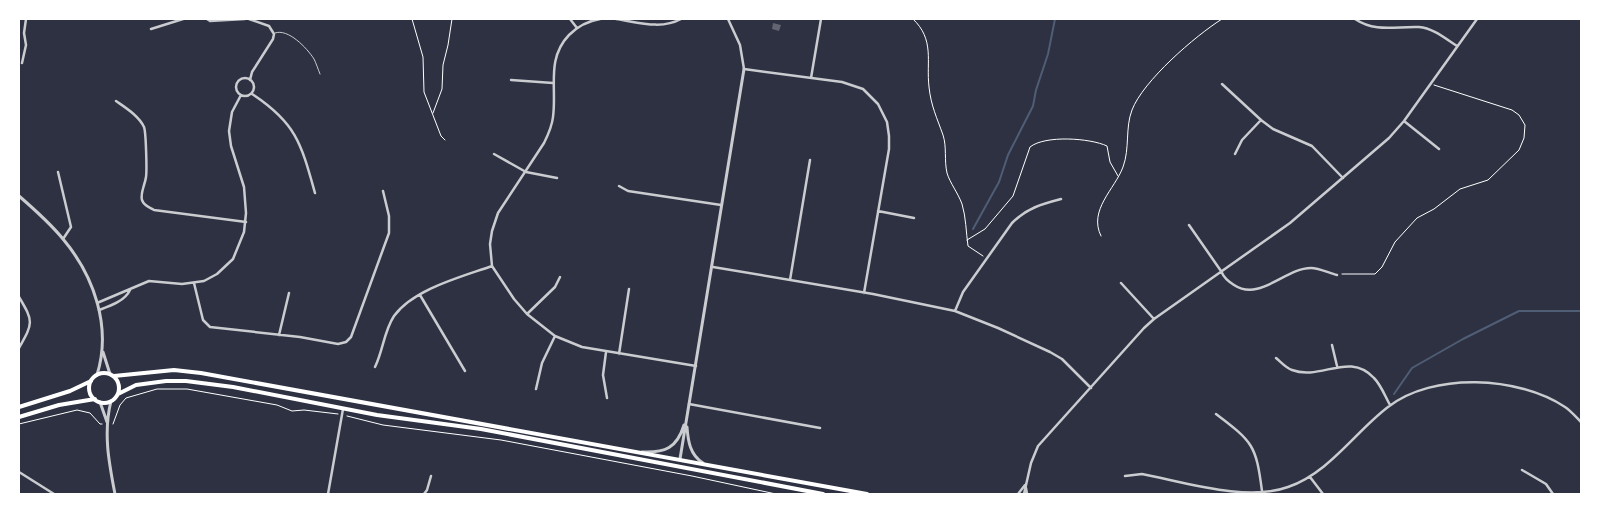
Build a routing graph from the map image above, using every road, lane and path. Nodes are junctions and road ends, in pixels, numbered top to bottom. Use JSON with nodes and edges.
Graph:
{"nodes":[{"id":1,"x":26,"y":19,"type":"edge"},
{"id":2,"x":182,"y":19,"type":"edge"},
{"id":3,"x":207,"y":19,"type":"edge"},
{"id":4,"x":245,"y":19,"type":"edge"},
{"id":5,"x":249,"y":19,"type":"edge"},
{"id":6,"x":412,"y":19,"type":"edge"},
{"id":7,"x":452,"y":19,"type":"edge"},
{"id":8,"x":570,"y":19,"type":"edge"},
{"id":9,"x":600,"y":19,"type":"edge"},
{"id":10,"x":616,"y":19,"type":"edge"},
{"id":11,"x":681,"y":19,"type":"edge"},
{"id":12,"x":728,"y":19,"type":"edge"},
{"id":13,"x":821,"y":19,"type":"edge"},
{"id":14,"x":912,"y":19,"type":"edge"},
{"id":15,"x":1222,"y":19,"type":"edge"},
{"id":16,"x":1355,"y":19,"type":"edge"},
{"id":17,"x":1477,"y":19,"type":"edge"},
{"id":18,"x":577,"y":28,"type":"junction"},
{"id":19,"x":151,"y":30,"type":"dead end"},
{"id":20,"x":274,"y":34,"type":"junction"},
{"id":21,"x":1457,"y":46,"type":"junction"},
{"id":22,"x":22,"y":63,"type":"dead end"},
{"id":23,"x":744,"y":69,"type":"junction"},
{"id":24,"x":320,"y":74,"type":"dead end"},
{"id":25,"x":812,"y":78,"type":"junction"},
{"id":26,"x":250,"y":80,"type":"junction"},
{"id":27,"x":511,"y":80,"type":"dead end"},
{"id":28,"x":553,"y":83,"type":"junction"},
{"id":29,"x":1222,"y":84,"type":"dead end"},
{"id":30,"x":1431,"y":84,"type":"junction"},
{"id":31,"x":252,"y":94,"type":"junction"},
{"id":32,"x":241,"y":95,"type":"junction"},
{"id":33,"x":116,"y":100,"type":"dead end"},
{"id":34,"x":433,"y":114,"type":"junction"},
{"id":35,"x":1261,"y":120,"type":"junction"},
{"id":36,"x":1404,"y":121,"type":"junction"},
{"id":37,"x":445,"y":140,"type":"dead end"},
{"id":38,"x":1439,"y":148,"type":"dead end"},
{"id":39,"x":494,"y":154,"type":"dead end"},
{"id":40,"x":1235,"y":154,"type":"dead end"},
{"id":41,"x":810,"y":160,"type":"dead end"},
{"id":42,"x":58,"y":172,"type":"dead end"},
{"id":43,"x":526,"y":172,"type":"junction"},
{"id":44,"x":1119,"y":176,"type":"junction"},
{"id":45,"x":557,"y":178,"type":"dead end"},
{"id":46,"x":1343,"y":178,"type":"junction"},
{"id":47,"x":619,"y":186,"type":"dead end"},
{"id":48,"x":382,"y":191,"type":"dead end"},
{"id":49,"x":315,"y":193,"type":"dead end"},
{"id":50,"x":19,"y":196,"type":"edge"},
{"id":51,"x":1061,"y":199,"type":"dead end"},
{"id":52,"x":723,"y":206,"type":"junction"},
{"id":53,"x":878,"y":210,"type":"junction"},
{"id":54,"x":914,"y":218,"type":"dead end"},
{"id":55,"x":246,"y":222,"type":"junction"},
{"id":56,"x":1189,"y":225,"type":"dead end"},
{"id":57,"x":1101,"y":236,"type":"dead end"},
{"id":58,"x":63,"y":239,"type":"junction"},
{"id":59,"x":967,"y":240,"type":"junction"},
{"id":60,"x":986,"y":258,"type":"junction"},
{"id":61,"x":492,"y":266,"type":"junction"},
{"id":62,"x":713,"y":267,"type":"junction"},
{"id":63,"x":1221,"y":271,"type":"junction"},
{"id":64,"x":1337,"y":275,"type":"joint"},
{"id":65,"x":560,"y":277,"type":"dead end"},
{"id":66,"x":790,"y":280,"type":"junction"},
{"id":67,"x":1121,"y":283,"type":"dead end"},
{"id":68,"x":194,"y":284,"type":"junction"},
{"id":69,"x":130,"y":290,"type":"junction"},
{"id":70,"x":629,"y":290,"type":"dead end"},
{"id":71,"x":289,"y":293,"type":"dead end"},
{"id":72,"x":864,"y":293,"type":"junction"},
{"id":73,"x":420,"y":294,"type":"junction"},
{"id":74,"x":19,"y":297,"type":"edge"},
{"id":75,"x":98,"y":303,"type":"junction"},
{"id":76,"x":100,"y":310,"type":"junction"},
{"id":77,"x":955,"y":311,"type":"junction"},
{"id":78,"x":527,"y":314,"type":"junction"},
{"id":79,"x":1154,"y":319,"type":"junction"},
{"id":80,"x":279,"y":335,"type":"junction"},
{"id":81,"x":555,"y":336,"type":"junction"},
{"id":82,"x":1332,"y":345,"type":"dead end"},
{"id":83,"x":19,"y":348,"type":"edge"},
{"id":84,"x":103,"y":351,"type":"junction"},
{"id":85,"x":606,"y":352,"type":"junction"},
{"id":86,"x":619,"y":354,"type":"junction"},
{"id":87,"x":1276,"y":358,"type":"dead end"},
{"id":88,"x":375,"y":366,"type":"dead end"},
{"id":89,"x":696,"y":366,"type":"junction"},
{"id":90,"x":1337,"y":366,"type":"junction"},
{"id":91,"x":465,"y":371,"type":"dead end"},
{"id":92,"x":97,"y":374,"type":"junction"},
{"id":93,"x":112,"y":375,"type":"junction"},
{"id":94,"x":91,"y":381,"type":"junction"},
{"id":95,"x":1091,"y":388,"type":"junction"},
{"id":96,"x":536,"y":389,"type":"dead end"},
{"id":97,"x":118,"y":394,"type":"junction"},
{"id":98,"x":607,"y":398,"type":"dead end"},
{"id":99,"x":95,"y":399,"type":"junction"},
{"id":100,"x":345,"y":399,"type":"junction"},
{"id":101,"x":111,"y":401,"type":"junction"},
{"id":102,"x":100,"y":402,"type":"junction"},
{"id":103,"x":689,"y":404,"type":"junction"},
{"id":104,"x":1390,"y":405,"type":"junction"},
{"id":105,"x":19,"y":407,"type":"edge"},
{"id":106,"x":343,"y":409,"type":"junction"},
{"id":107,"x":688,"y":414,"type":"junction"},
{"id":108,"x":1216,"y":414,"type":"dead end"},
{"id":109,"x":342,"y":415,"type":"junction"},
{"id":110,"x":19,"y":417,"type":"edge"},
{"id":111,"x":1581,"y":422,"type":"edge"},
{"id":112,"x":107,"y":423,"type":"junction"},
{"id":113,"x":19,"y":424,"type":"edge"},
{"id":114,"x":820,"y":428,"type":"dead end"},
{"id":115,"x":631,"y":450,"type":"junction"},
{"id":116,"x":680,"y":459,"type":"junction"},
{"id":117,"x":655,"y":462,"type":"junction"},
{"id":118,"x":703,"y":463,"type":"junction"},
{"id":119,"x":1522,"y":470,"type":"dead end"},
{"id":120,"x":19,"y":472,"type":"edge"},
{"id":121,"x":709,"y":472,"type":"junction"},
{"id":122,"x":431,"y":476,"type":"dead end"},
{"id":123,"x":1125,"y":476,"type":"dead end"},
{"id":124,"x":1310,"y":477,"type":"junction"},
{"id":125,"x":1026,"y":484,"type":"junction"},
{"id":126,"x":1262,"y":491,"type":"junction"},
{"id":127,"x":852,"y":493,"type":"edge"},
{"id":128,"x":54,"y":494,"type":"edge"},
{"id":129,"x":115,"y":494,"type":"edge"},
{"id":130,"x":328,"y":494,"type":"edge"},
{"id":131,"x":424,"y":494,"type":"edge"},
{"id":132,"x":776,"y":494,"type":"edge"},
{"id":133,"x":823,"y":494,"type":"edge"},
{"id":134,"x":867,"y":494,"type":"edge"},
{"id":135,"x":1018,"y":494,"type":"edge"},
{"id":136,"x":1026,"y":494,"type":"edge"},
{"id":137,"x":1323,"y":494,"type":"edge"},
{"id":138,"x":1553,"y":494,"type":"edge"}],
"edges":[{"from":1,"to":22,"type":"street"},
{"from":2,"to":19,"type":"street"},
{"from":3,"to":4,"type":"street"},
{"from":5,"to":20,"type":"street"},
{"from":6,"to":34,"type":"path"},
{"from":7,"to":34,"type":"path"},
{"from":8,"to":18,"type":"street"},
{"from":9,"to":18,"type":"street"},
{"from":10,"to":11,"type":"street"},
{"from":12,"to":23,"type":"street"},
{"from":13,"to":25,"type":"street"},
{"from":14,"to":59,"type":"path"},
{"from":15,"to":44,"type":"path"},
{"from":16,"to":21,"type":"street"},
{"from":17,"to":21,"type":"street"},
{"from":18,"to":28,"type":"street"},
{"from":20,"to":24,"type":"lane"},
{"from":20,"to":26,"type":"street"},
{"from":21,"to":30,"type":"street"},
{"from":23,"to":25,"type":"street"},
{"from":23,"to":52,"type":"street"},
{"from":25,"to":53,"type":"street"},
{"from":26,"to":31,"type":"street"},
{"from":26,"to":32,"type":"street"},
{"from":27,"to":28,"type":"street"},
{"from":28,"to":43,"type":"street"},
{"from":29,"to":35,"type":"street"},
{"from":30,"to":36,"type":"street"},
{"from":30,"to":64,"type":"path"},
{"from":31,"to":32,"type":"street"},
{"from":31,"to":49,"type":"street"},
{"from":32,"to":55,"type":"street"},
{"from":33,"to":55,"type":"street"},
{"from":34,"to":37,"type":"path"},
{"from":35,"to":40,"type":"street"},
{"from":35,"to":46,"type":"street"},
{"from":36,"to":38,"type":"street"},
{"from":36,"to":46,"type":"street"},
{"from":39,"to":43,"type":"street"},
{"from":41,"to":66,"type":"street"},
{"from":42,"to":58,"type":"street"},
{"from":43,"to":45,"type":"street"},
{"from":43,"to":61,"type":"street"},
{"from":44,"to":57,"type":"path"},
{"from":44,"to":59,"type":"path"},
{"from":46,"to":63,"type":"street"},
{"from":47,"to":52,"type":"street"},
{"from":48,"to":80,"type":"street"},
{"from":50,"to":58,"type":"street"},
{"from":51,"to":60,"type":"street"},
{"from":52,"to":62,"type":"street"},
{"from":53,"to":54,"type":"street"},
{"from":53,"to":72,"type":"street"},
{"from":55,"to":68,"type":"street"},
{"from":56,"to":63,"type":"street"},
{"from":58,"to":75,"type":"street"},
{"from":59,"to":60,"type":"path"},
{"from":60,"to":77,"type":"street"},
{"from":61,"to":73,"type":"street"},
{"from":61,"to":78,"type":"street"},
{"from":62,"to":66,"type":"street"},
{"from":62,"to":89,"type":"street"},
{"from":63,"to":64,"type":"street"},
{"from":63,"to":79,"type":"street"},
{"from":65,"to":78,"type":"street"},
{"from":66,"to":72,"type":"street"},
{"from":67,"to":79,"type":"street"},
{"from":68,"to":69,"type":"street"},
{"from":68,"to":80,"type":"street"},
{"from":69,"to":75,"type":"street"},
{"from":69,"to":76,"type":"street"},
{"from":70,"to":86,"type":"street"},
{"from":71,"to":80,"type":"street"},
{"from":72,"to":77,"type":"street"},
{"from":73,"to":88,"type":"street"},
{"from":73,"to":91,"type":"street"},
{"from":74,"to":83,"type":"street"},
{"from":75,"to":76,"type":"street"},
{"from":76,"to":84,"type":"street"},
{"from":77,"to":95,"type":"street"},
{"from":78,"to":81,"type":"street"},
{"from":79,"to":95,"type":"street"},
{"from":81,"to":85,"type":"street"},
{"from":81,"to":96,"type":"street"},
{"from":82,"to":90,"type":"street"},
{"from":84,"to":92,"type":"street"},
{"from":84,"to":93,"type":"street"},
{"from":85,"to":86,"type":"street"},
{"from":85,"to":98,"type":"street"},
{"from":86,"to":89,"type":"street"},
{"from":87,"to":90,"type":"street"},
{"from":89,"to":103,"type":"street"},
{"from":90,"to":104,"type":"street"},
{"from":92,"to":93,"type":"main road"},
{"from":92,"to":94,"type":"main road"},
{"from":93,"to":97,"type":"main road"},
{"from":93,"to":100,"type":"main road"},
{"from":94,"to":99,"type":"main road"},
{"from":94,"to":105,"type":"main road"},
{"from":95,"to":125,"type":"street"},
{"from":97,"to":101,"type":"main road"},
{"from":97,"to":106,"type":"main road"},
{"from":99,"to":102,"type":"main road"},
{"from":99,"to":110,"type":"main road"},
{"from":100,"to":106,"type":"main road"},
{"from":100,"to":115,"type":"main road"},
{"from":101,"to":102,"type":"main road"},
{"from":101,"to":112,"type":"street"},
{"from":102,"to":112,"type":"street"},
{"from":103,"to":107,"type":"street"},
{"from":103,"to":114,"type":"street"},
{"from":104,"to":111,"type":"street"},
{"from":104,"to":124,"type":"street"},
{"from":106,"to":109,"type":"street"},
{"from":106,"to":117,"type":"main road"},
{"from":107,"to":115,"type":"street"},
{"from":107,"to":116,"type":"street"},
{"from":107,"to":118,"type":"street"},
{"from":108,"to":126,"type":"street"},
{"from":109,"to":112,"type":"path"},
{"from":109,"to":130,"type":"street"},
{"from":109,"to":132,"type":"path"},
{"from":112,"to":113,"type":"path"},
{"from":112,"to":129,"type":"street"},
{"from":115,"to":116,"type":"main road"},
{"from":116,"to":117,"type":"main road"},
{"from":116,"to":118,"type":"main road"},
{"from":116,"to":121,"type":"main road"},
{"from":117,"to":121,"type":"main road"},
{"from":118,"to":127,"type":"main road"},
{"from":119,"to":138,"type":"street"},
{"from":120,"to":128,"type":"street"},
{"from":121,"to":133,"type":"main road"},
{"from":122,"to":131,"type":"street"},
{"from":123,"to":126,"type":"street"},
{"from":124,"to":126,"type":"street"},
{"from":124,"to":137,"type":"street"},
{"from":125,"to":135,"type":"street"},
{"from":125,"to":136,"type":"street"},
{"from":127,"to":134,"type":"main road"}]}
